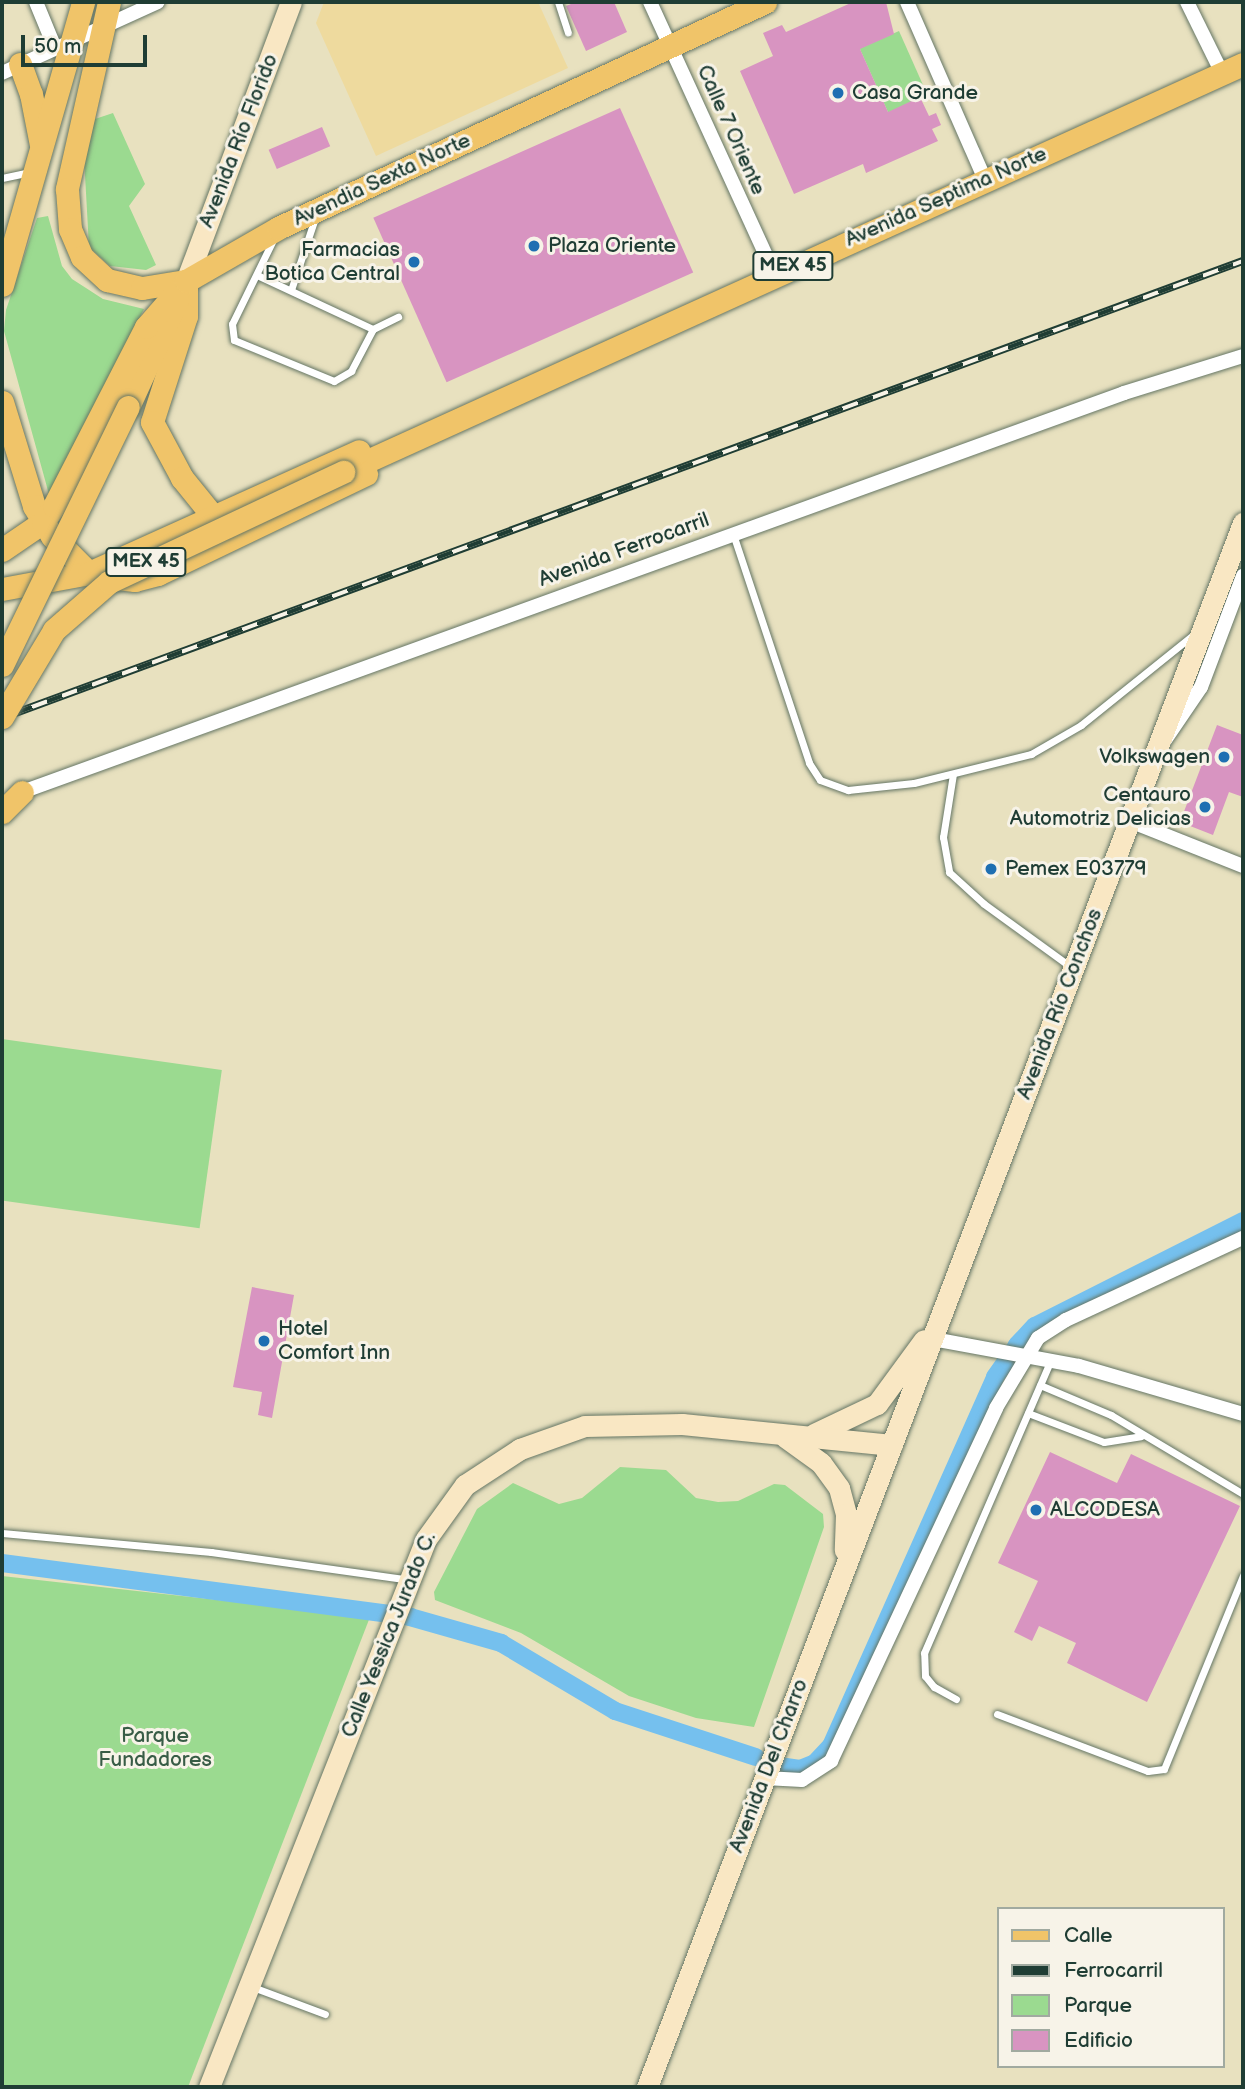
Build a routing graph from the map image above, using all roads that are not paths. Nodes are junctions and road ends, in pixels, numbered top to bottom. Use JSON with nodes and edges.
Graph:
{"nodes":[{"id":1,"x":36,"y":2,"type":"edge"},
{"id":2,"x":83,"y":2,"type":"edge"},
{"id":3,"x":110,"y":2,"type":"edge"},
{"id":4,"x":158,"y":2,"type":"edge"},
{"id":5,"x":292,"y":2,"type":"edge"},
{"id":6,"x":558,"y":2,"type":"edge"},
{"id":7,"x":650,"y":2,"type":"edge"},
{"id":8,"x":765,"y":2,"type":"edge"},
{"id":9,"x":907,"y":2,"type":"edge"},
{"id":10,"x":1187,"y":2,"type":"edge"},
{"id":11,"x":104,"y":26,"type":"junction"},
{"id":12,"x":568,"y":32,"type":"dead end"},
{"id":13,"x":65,"y":43,"type":"junction"},
{"id":14,"x":669,"y":44,"type":"junction"},
{"id":15,"x":1243,"y":64,"type":"edge"},
{"id":16,"x":11,"y":68,"type":"edge"},
{"id":17,"x":1222,"y":73,"type":"junction"},
{"id":18,"x":39,"y":160,"type":"junction"},
{"id":19,"x":2,"y":178,"type":"edge"},
{"id":20,"x":985,"y":180,"type":"junction"},
{"id":21,"x":66,"y":205,"type":"junction"},
{"id":22,"x":25,"y":206,"type":"junction"},
{"id":23,"x":317,"y":209,"type":"junction"},
{"id":24,"x":278,"y":228,"type":"junction"},
{"id":25,"x":257,"y":275,"type":"junction"},
{"id":26,"x":775,"y":275,"type":"junction"},
{"id":27,"x":186,"y":281,"type":"junction"},
{"id":28,"x":2,"y":285,"type":"edge"},
{"id":29,"x":291,"y":290,"type":"junction"},
{"id":30,"x":398,"y":317,"type":"dead end"},
{"id":31,"x":373,"y":329,"type":"junction"},
{"id":32,"x":1243,"y":356,"type":"edge"},
{"id":33,"x":2,"y":402,"type":"edge"},
{"id":34,"x":403,"y":445,"type":"junction"},
{"id":35,"x":212,"y":516,"type":"junction"},
{"id":36,"x":43,"y":522,"type":"junction"},
{"id":37,"x":1243,"y":523,"type":"edge"},
{"id":38,"x":733,"y":533,"type":"junction"},
{"id":39,"x":2,"y":550,"type":"edge"},
{"id":40,"x":89,"y":573,"type":"junction"},
{"id":41,"x":1243,"y":576,"type":"edge"},
{"id":42,"x":8,"y":588,"type":"edge"},
{"id":43,"x":1205,"y":625,"type":"junction"},
{"id":44,"x":2,"y":665,"type":"edge"},
{"id":45,"x":2,"y":717,"type":"edge"},
{"id":46,"x":1157,"y":748,"type":"junction"},
{"id":47,"x":953,"y":774,"type":"junction"},
{"id":48,"x":12,"y":795,"type":"edge"},
{"id":49,"x":2,"y":812,"type":"edge"},
{"id":50,"x":1130,"y":821,"type":"junction"},
{"id":51,"x":1243,"y":866,"type":"edge"},
{"id":52,"x":1074,"y":969,"type":"junction"},
{"id":53,"x":1243,"y":1238,"type":"edge"},
{"id":54,"x":942,"y":1315,"type":"junction"},
{"id":55,"x":933,"y":1339,"type":"junction"},
{"id":56,"x":1024,"y":1354,"type":"junction"},
{"id":57,"x":1052,"y":1359,"type":"junction"},
{"id":58,"x":1041,"y":1385,"type":"junction"},
{"id":59,"x":1028,"y":1413,"type":"junction"},
{"id":60,"x":1243,"y":1414,"type":"edge"},
{"id":61,"x":780,"y":1433,"type":"junction"},
{"id":62,"x":808,"y":1436,"type":"junction"},
{"id":63,"x":1141,"y":1436,"type":"junction"},
{"id":64,"x":892,"y":1445,"type":"junction"},
{"id":65,"x":1243,"y":1494,"type":"edge"},
{"id":66,"x":2,"y":1533,"type":"edge"},
{"id":67,"x":843,"y":1572,"type":"junction"},
{"id":68,"x":1243,"y":1575,"type":"edge"},
{"id":69,"x":409,"y":1580,"type":"junction"},
{"id":70,"x":956,"y":1699,"type":"dead end"},
{"id":71,"x":997,"y":1714,"type":"dead end"},
{"id":72,"x":765,"y":1778,"type":"junction"},
{"id":73,"x":249,"y":1985,"type":"junction"},
{"id":74,"x":325,"y":2014,"type":"dead end"},
{"id":75,"x":209,"y":2087,"type":"edge"},
{"id":76,"x":647,"y":2087,"type":"edge"}],
"edges":[{"from":1,"to":13,"type":"street"},
{"from":2,"to":13,"type":"main road"},
{"from":3,"to":11,"type":"main road"},
{"from":4,"to":11,"type":"street"},
{"from":5,"to":27,"type":"main road","name":"Avenida Río Florido"},
{"from":6,"to":12,"type":"lane"},
{"from":7,"to":14,"type":"street","name":"Calle 7 Oriente"},
{"from":8,"to":14,"type":"main road","name":"Avendia Sexta Norte"},
{"from":9,"to":20,"type":"street"},
{"from":10,"to":17,"type":"street"},
{"from":11,"to":13,"type":"street"},
{"from":11,"to":21,"type":"main road"},
{"from":13,"to":16,"type":"street"},
{"from":13,"to":18,"type":"main road"},
{"from":14,"to":23,"type":"main road","name":"Avendia Sexta Norte"},
{"from":14,"to":26,"type":"street","name":"Calle 7 Oriente"},
{"from":15,"to":17,"type":"main road","name":"Avenida Septima Norte","number":"MEX 45"},
{"from":16,"to":18,"type":"main road"},
{"from":17,"to":20,"type":"main road","name":"Avenida Septima Norte","number":"MEX 45"},
{"from":18,"to":19,"type":"lane"},
{"from":18,"to":22,"type":"main road"},
{"from":20,"to":26,"type":"main road","name":"Avenida Septima Norte","number":"MEX 45"},
{"from":21,"to":22,"type":"main road"},
{"from":21,"to":27,"type":"main road"},
{"from":22,"to":28,"type":"main road"},
{"from":23,"to":24,"type":"main road","name":"Avendia Sexta Norte"},
{"from":23,"to":29,"type":"lane"},
{"from":24,"to":25,"type":"lane"},
{"from":24,"to":27,"type":"main road","name":"Avendia Sexta Norte"},
{"from":25,"to":29,"type":"lane"},
{"from":25,"to":31,"type":"lane"},
{"from":26,"to":34,"type":"main road","name":"Avenida Septima Norte","number":"MEX 45"},
{"from":27,"to":35,"type":"main road"},
{"from":27,"to":36,"type":"main road"},
{"from":27,"to":44,"type":"main road","bridge":true},
{"from":29,"to":31,"type":"lane"},
{"from":30,"to":31,"type":"lane"},
{"from":32,"to":38,"type":"street","name":"Avenida Ferrocarril"},
{"from":33,"to":36,"type":"main road"},
{"from":34,"to":35,"type":"main road"},
{"from":34,"to":40,"type":"main road"},
{"from":34,"to":45,"type":"main road","name":"Avenida Septima Norte","number":"MEX 45","bridge":true},
{"from":35,"to":40,"type":"main road"},
{"from":36,"to":39,"type":"main road"},
{"from":36,"to":40,"type":"main road"},
{"from":37,"to":43,"type":"main road","name":"Avenida Río Conchos"},
{"from":38,"to":47,"type":"lane"},
{"from":38,"to":48,"type":"street","name":"Avenida Ferrocarril"},
{"from":40,"to":42,"type":"main road"},
{"from":41,"to":46,"type":"street"},
{"from":43,"to":46,"type":"main road","name":"Avenida Río Conchos"},
{"from":43,"to":47,"type":"lane"},
{"from":46,"to":50,"type":"main road","name":"Avenida Río Conchos"},
{"from":47,"to":52,"type":"lane"},
{"from":48,"to":49,"type":"main road"},
{"from":50,"to":51,"type":"street"},
{"from":50,"to":52,"type":"main road","name":"Avenida Río Conchos"},
{"from":52,"to":54,"type":"main road","name":"Avenida Río Conchos"},
{"from":53,"to":56,"type":"street"},
{"from":54,"to":55,"type":"main road","name":"Avenida Río Conchos"},
{"from":54,"to":62,"type":"main road"},
{"from":55,"to":56,"type":"street"},
{"from":55,"to":64,"type":"main road","name":"Avenida Río Conchos"},
{"from":56,"to":57,"type":"street"},
{"from":56,"to":72,"type":"street"},
{"from":57,"to":58,"type":"lane"},
{"from":57,"to":60,"type":"street"},
{"from":58,"to":59,"type":"lane"},
{"from":58,"to":63,"type":"lane"},
{"from":59,"to":63,"type":"lane"},
{"from":59,"to":70,"type":"lane"},
{"from":61,"to":62,"type":"main road","name":"Calle Yessica Jurado C."},
{"from":61,"to":67,"type":"main road"},
{"from":61,"to":69,"type":"main road","name":"Calle Yessica Jurado C."},
{"from":62,"to":64,"type":"main road","name":"Calle Yessica Jurado C."},
{"from":63,"to":65,"type":"lane"},
{"from":64,"to":67,"type":"main road","name":"Avenida Del Charro"},
{"from":66,"to":69,"type":"lane"},
{"from":67,"to":72,"type":"main road","name":"Avenida Del Charro"},
{"from":68,"to":71,"type":"lane"},
{"from":69,"to":73,"type":"main road","name":"Calle Yessica Jurado C."},
{"from":72,"to":76,"type":"main road","name":"Avenida Del Charro"},
{"from":73,"to":74,"type":"lane"},
{"from":73,"to":75,"type":"main road","name":"Calle Yessica Jurado C."}]}
